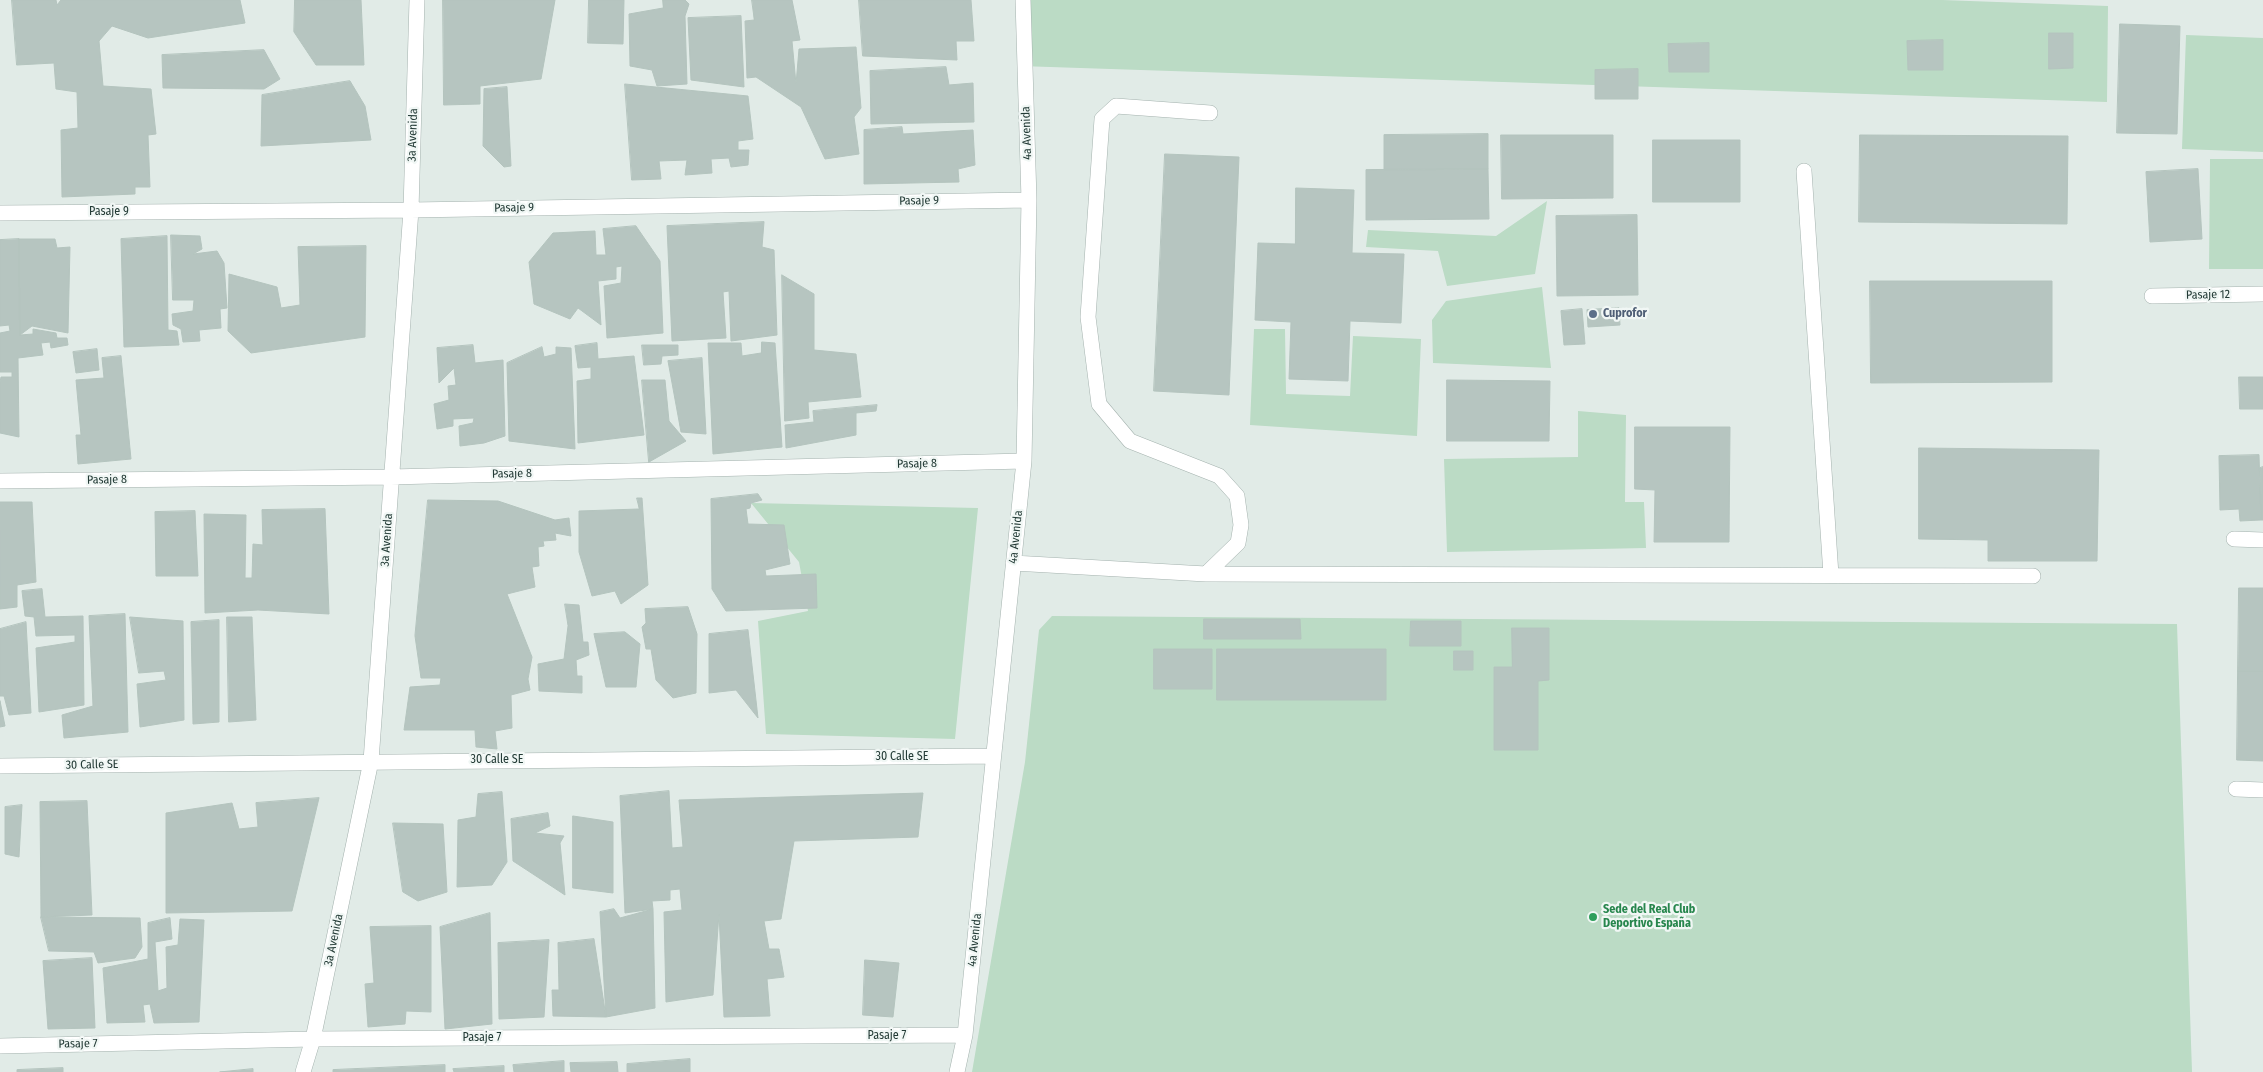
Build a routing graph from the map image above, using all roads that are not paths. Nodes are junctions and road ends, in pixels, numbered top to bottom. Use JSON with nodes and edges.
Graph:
{"nodes":[{"id":1,"x":417,"y":0,"type":"edge"},
{"id":2,"x":1023,"y":0,"type":"edge"},
{"id":3,"x":1210,"y":113,"type":"dead end"},
{"id":4,"x":1804,"y":171,"type":"dead end"},
{"id":5,"x":1029,"y":200,"type":"junction"},
{"id":6,"x":411,"y":210,"type":"junction"},
{"id":7,"x":0,"y":213,"type":"edge"},
{"id":8,"x":2263,"y":294,"type":"edge"},
{"id":9,"x":2152,"y":296,"type":"dead end"},
{"id":10,"x":1024,"y":461,"type":"junction"},
{"id":11,"x":391,"y":478,"type":"junction"},
{"id":12,"x":0,"y":481,"type":"edge"},
{"id":13,"x":2234,"y":539,"type":"dead end"},
{"id":14,"x":2263,"y":540,"type":"edge"},
{"id":15,"x":1013,"y":563,"type":"junction"},
{"id":16,"x":1206,"y":574,"type":"junction"},
{"id":17,"x":1831,"y":574,"type":"junction"},
{"id":18,"x":2033,"y":576,"type":"dead end"},
{"id":19,"x":993,"y":756,"type":"junction"},
{"id":20,"x":372,"y":761,"type":"junction"},
{"id":21,"x":0,"y":766,"type":"edge"},
{"id":22,"x":2236,"y":789,"type":"dead end"},
{"id":23,"x":2263,"y":790,"type":"edge"},
{"id":24,"x":965,"y":1035,"type":"junction"},
{"id":25,"x":313,"y":1039,"type":"junction"},
{"id":26,"x":0,"y":1046,"type":"edge"},
{"id":27,"x":303,"y":1072,"type":"edge"},
{"id":28,"x":957,"y":1072,"type":"edge"}],
"edges":[{"from":1,"to":6,"type":"street","name":"3a Avenida"},
{"from":2,"to":5,"type":"street","name":"4a Avenida"},
{"from":3,"to":16,"type":"street"},
{"from":4,"to":17,"type":"street"},
{"from":5,"to":6,"type":"street","name":"Pasaje 9"},
{"from":5,"to":10,"type":"street","name":"4a Avenida"},
{"from":6,"to":7,"type":"street","name":"Pasaje 9"},
{"from":6,"to":11,"type":"street","name":"3a Avenida"},
{"from":8,"to":9,"type":"street","name":"Pasaje 12"},
{"from":10,"to":11,"type":"street","name":"Pasaje 8"},
{"from":10,"to":15,"type":"street","name":"4a Avenida"},
{"from":11,"to":12,"type":"street","name":"Pasaje 8"},
{"from":11,"to":20,"type":"street","name":"3a Avenida"},
{"from":13,"to":14,"type":"street"},
{"from":15,"to":16,"type":"street"},
{"from":15,"to":19,"type":"street","name":"4a Avenida"},
{"from":16,"to":17,"type":"street"},
{"from":17,"to":18,"type":"street"},
{"from":19,"to":20,"type":"street","name":"30 Calle SE"},
{"from":19,"to":24,"type":"street","name":"4a Avenida"},
{"from":20,"to":21,"type":"street","name":"30 Calle SE"},
{"from":20,"to":25,"type":"street","name":"3a Avenida"},
{"from":22,"to":23,"type":"street"},
{"from":24,"to":25,"type":"street","name":"Pasaje 7"},
{"from":24,"to":28,"type":"street","name":"4a Avenida"},
{"from":25,"to":26,"type":"street","name":"Pasaje 7"},
{"from":25,"to":27,"type":"street","name":"3a Avenida"}]}
